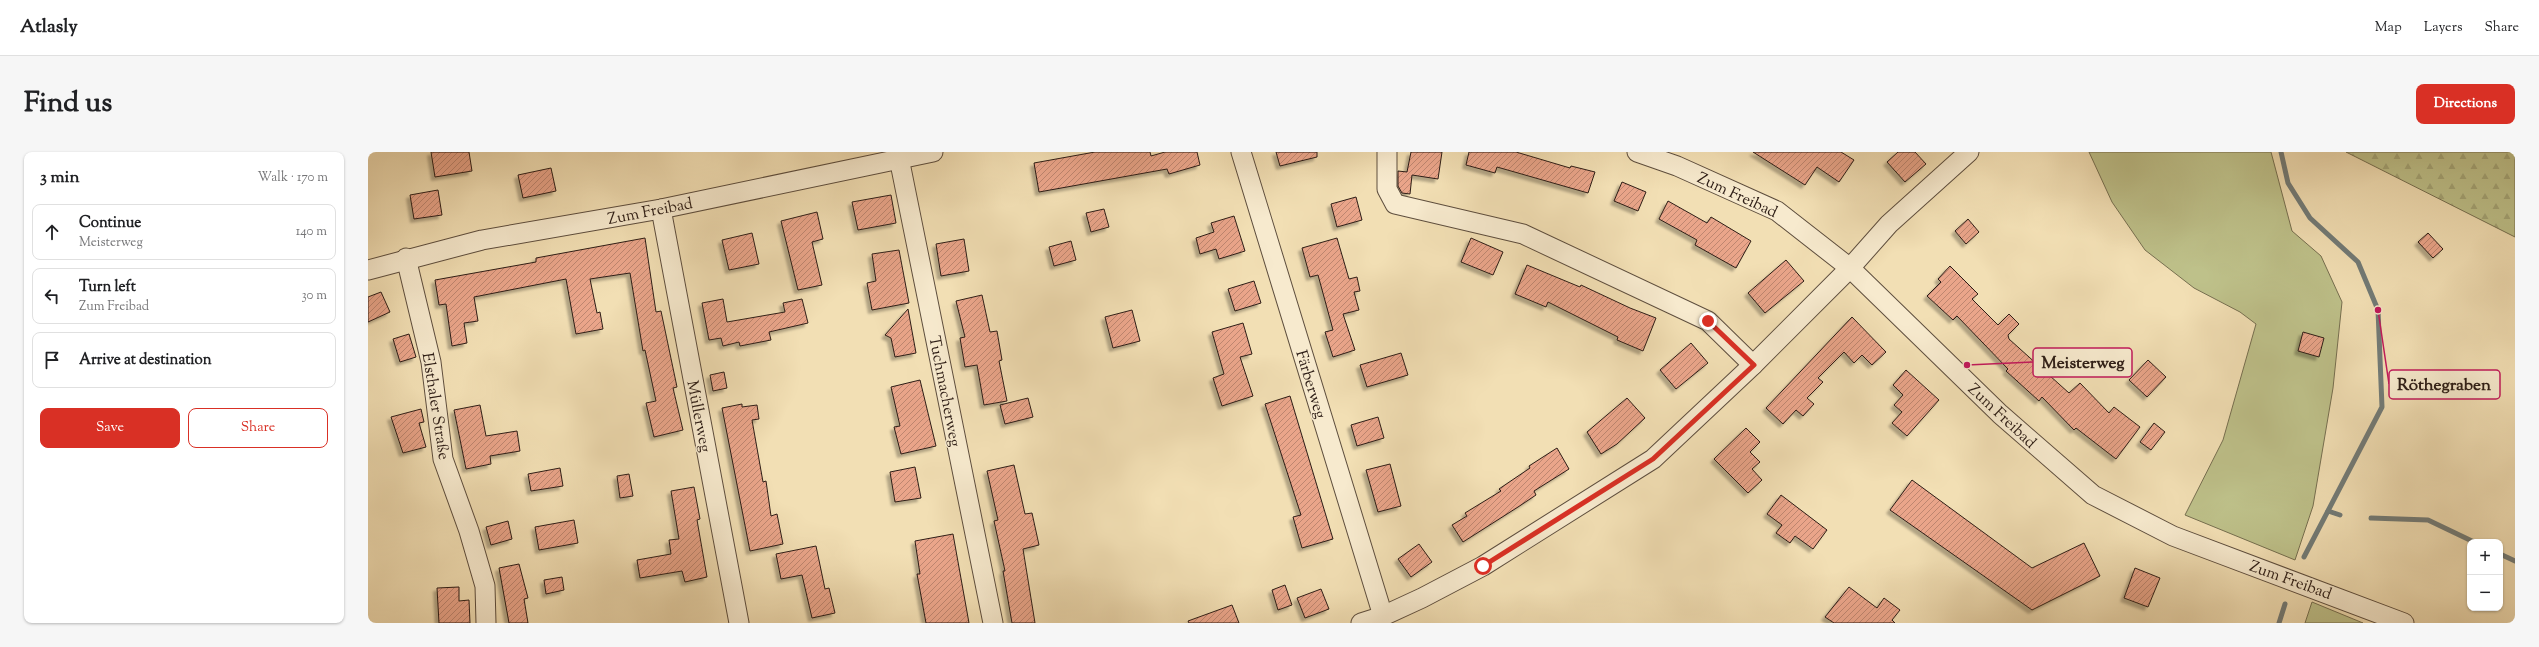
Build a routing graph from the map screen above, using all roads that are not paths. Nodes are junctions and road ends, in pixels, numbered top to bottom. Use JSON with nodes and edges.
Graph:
{"nodes":[{"id":1,"x":933,"y":152,"type":"edge"},
{"id":2,"x":1241,"y":152,"type":"edge"},
{"id":3,"x":1387,"y":152,"type":"edge"},
{"id":4,"x":1637,"y":152,"type":"edge"},
{"id":5,"x":1969,"y":152,"type":"edge"},
{"id":6,"x":899,"y":158,"type":"junction"},
{"id":7,"x":660,"y":209,"type":"junction"},
{"id":8,"x":406,"y":258,"type":"junction"},
{"id":9,"x":1850,"y":268,"type":"junction"},
{"id":10,"x":368,"y":270,"type":"edge"},
{"id":11,"x":1754,"y":365,"type":"junction"},
{"id":12,"x":1383,"y":616,"type":"junction"},
{"id":13,"x":486,"y":623,"type":"edge"},
{"id":14,"x":739,"y":623,"type":"edge"},
{"id":15,"x":993,"y":623,"type":"edge"},
{"id":16,"x":1360,"y":623,"type":"edge"},
{"id":17,"x":2404,"y":623,"type":"edge"}],
"edges":[{"from":1,"to":6,"type":"street","name":"Zum Freibad"},
{"from":2,"to":12,"type":"street","name":"Färberweg"},
{"from":3,"to":11,"type":"street"},
{"from":4,"to":9,"type":"street","name":"Zum Freibad"},
{"from":5,"to":9,"type":"street"},
{"from":6,"to":7,"type":"street","name":"Zum Freibad"},
{"from":6,"to":15,"type":"street","name":"Tuchmacherweg"},
{"from":7,"to":8,"type":"street","name":"Zum Freibad"},
{"from":7,"to":14,"type":"street","name":"Müllerweg"},
{"from":8,"to":10,"type":"street","name":"Zum Freibad"},
{"from":8,"to":13,"type":"street","name":"Elsthaler Straße"},
{"from":9,"to":11,"type":"street"},
{"from":9,"to":17,"type":"street","name":"Zum Freibad"},
{"from":11,"to":12,"type":"street"},
{"from":12,"to":16,"type":"street"}]}
